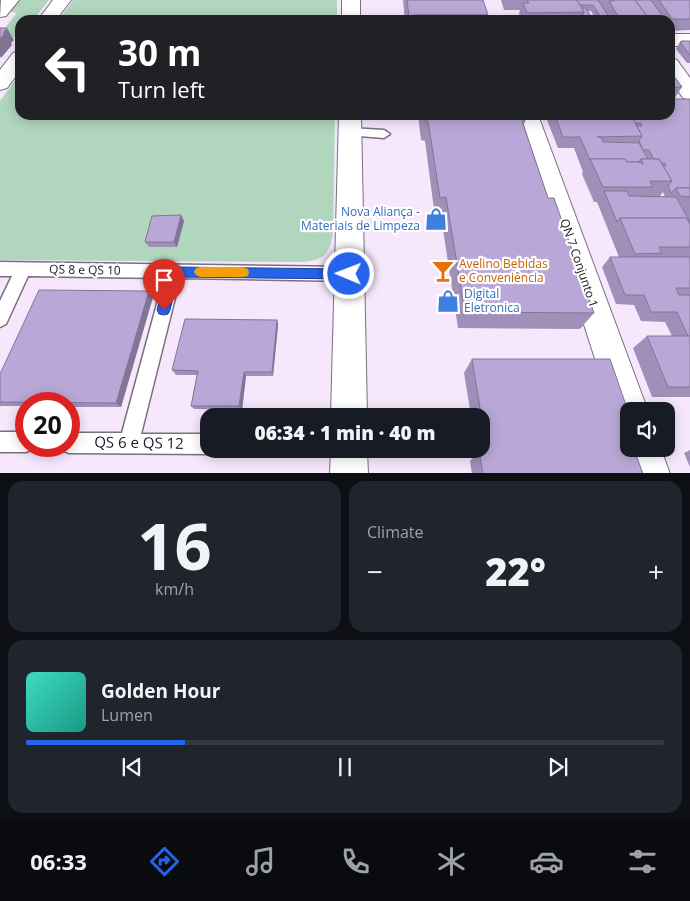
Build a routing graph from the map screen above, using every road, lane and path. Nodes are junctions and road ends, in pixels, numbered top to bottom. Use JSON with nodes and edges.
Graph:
{"nodes":[{"id":1,"x":10,"y":0,"type":"edge"},
{"id":2,"x":62,"y":0,"type":"edge"},
{"id":3,"x":351,"y":0,"type":"edge"},
{"id":4,"x":0,"y":12,"type":"edge"},
{"id":5,"x":51,"y":15,"type":"edge"},
{"id":6,"x":351,"y":15,"type":"edge"},
{"id":7,"x":675,"y":40,"type":"edge"},
{"id":8,"x":690,"y":40,"type":"edge"},
{"id":9,"x":15,"y":64,"type":"edge"},
{"id":10,"x":675,"y":71,"type":"edge"},
{"id":11,"x":0,"y":84,"type":"edge"},
{"id":12,"x":690,"y":93,"type":"edge"},
{"id":13,"x":529,"y":120,"type":"edge"},
{"id":14,"x":350,"y":124,"type":"edge"},
{"id":15,"x":384,"y":134,"type":"dead end"},
{"id":16,"x":0,"y":269,"type":"edge"},
{"id":17,"x":23,"y":269,"type":"junction"},
{"id":18,"x":174,"y":272,"type":"junction"},
{"id":19,"x":349,"y":274,"type":"junction"},
{"id":20,"x":0,"y":319,"type":"edge"},
{"id":21,"x":627,"y":402,"type":"edge"},
{"id":22,"x":349,"y":408,"type":"edge"},
{"id":23,"x":0,"y":442,"type":"edge"},
{"id":24,"x":15,"y":442,"type":"edge"},
{"id":25,"x":80,"y":443,"type":"edge"},
{"id":26,"x":129,"y":443,"type":"junction"},
{"id":27,"x":200,"y":444,"type":"edge"},
{"id":28,"x":646,"y":457,"type":"edge"},
{"id":29,"x":349,"y":458,"type":"edge"},
{"id":30,"x":349,"y":473,"type":"edge"},
{"id":31,"x":651,"y":473,"type":"edge"}],
"edges":[{"from":1,"to":4,"type":"street"},
{"from":2,"to":5,"type":"street"},
{"from":3,"to":6,"type":"street"},
{"from":7,"to":8,"type":"street"},
{"from":9,"to":11,"type":"street"},
{"from":10,"to":12,"type":"street"},
{"from":13,"to":21,"type":"street","name":"QN 7 Conjunto 1"},
{"from":14,"to":15,"type":"lane"},
{"from":14,"to":19,"type":"street"},
{"from":16,"to":17,"type":"lane","name":"QS 8 e QS 10"},
{"from":17,"to":18,"type":"lane","name":"QS 8 e QS 10"},
{"from":17,"to":20,"type":"lane"},
{"from":18,"to":19,"type":"lane","name":"QS 8 e QS 10"},
{"from":18,"to":26,"type":"lane"},
{"from":19,"to":22,"type":"street"},
{"from":23,"to":24,"type":"lane"},
{"from":25,"to":26,"type":"lane","name":"QS 6 e QS 12"},
{"from":26,"to":27,"type":"lane","name":"QS 6 e QS 12"},
{"from":28,"to":31,"type":"street"},
{"from":29,"to":30,"type":"street"}]}
